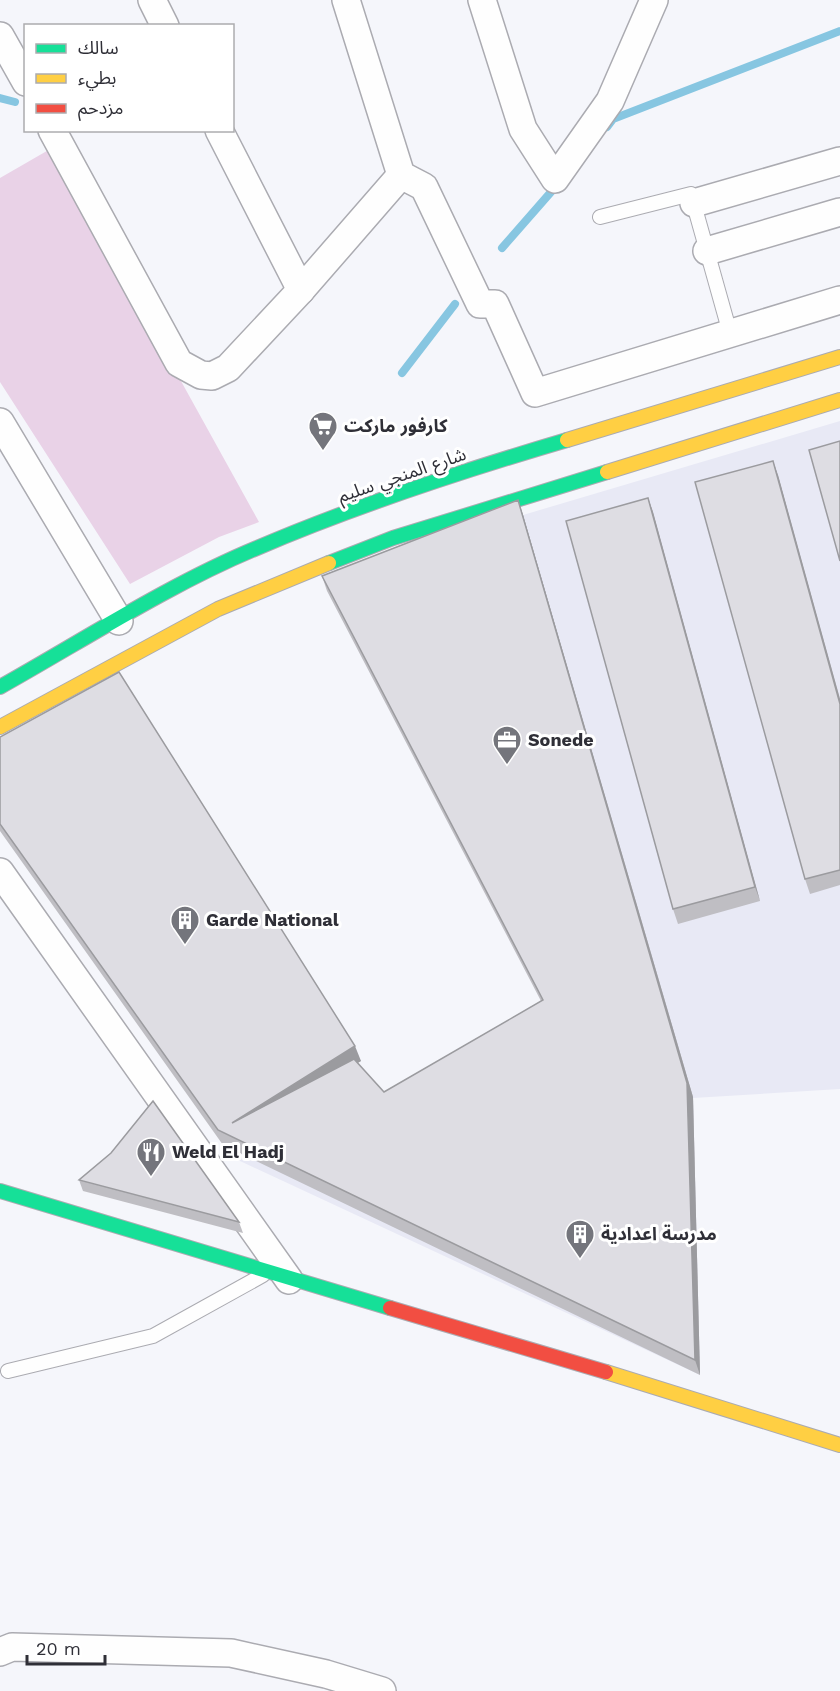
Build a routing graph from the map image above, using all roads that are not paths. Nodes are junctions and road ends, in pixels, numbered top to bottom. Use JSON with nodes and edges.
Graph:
{"nodes":[{"id":1,"x":152,"y":0,"type":"edge"},
{"id":2,"x":346,"y":0,"type":"edge"},
{"id":3,"x":482,"y":0,"type":"edge"},
{"id":4,"x":654,"y":0,"type":"edge"},
{"id":5,"x":164,"y":24,"type":"edge"},
{"id":6,"x":0,"y":36,"type":"edge"},
{"id":7,"x":24,"y":78,"type":"edge"},
{"id":8,"x":53,"y":132,"type":"edge"},
{"id":9,"x":220,"y":132,"type":"edge"},
{"id":10,"x":840,"y":161,"type":"edge"},
{"id":11,"x":401,"y":175,"type":"junction"},
{"id":12,"x":694,"y":203,"type":"junction"},
{"id":13,"x":840,"y":212,"type":"edge"},
{"id":14,"x":600,"y":217,"type":"dead end"},
{"id":15,"x":707,"y":251,"type":"junction"},
{"id":16,"x":301,"y":290,"type":"junction"},
{"id":17,"x":840,"y":300,"type":"edge"},
{"id":18,"x":730,"y":333,"type":"junction"},
{"id":19,"x":840,"y":357,"type":"edge"},
{"id":20,"x":840,"y":400,"type":"edge"},
{"id":21,"x":0,"y":422,"type":"edge"},
{"id":22,"x":119,"y":621,"type":"junction"},
{"id":23,"x":0,"y":687,"type":"edge"},
{"id":24,"x":0,"y":727,"type":"edge"},
{"id":25,"x":0,"y":872,"type":"edge"},
{"id":26,"x":0,"y":1191,"type":"edge"},
{"id":27,"x":278,"y":1276,"type":"junction"},
{"id":28,"x":8,"y":1371,"type":"dead end"},
{"id":29,"x":840,"y":1445,"type":"edge"},
{"id":30,"x":0,"y":1652,"type":"edge"},
{"id":31,"x":382,"y":1691,"type":"edge"}],
"edges":[{"from":1,"to":5,"type":"street"},
{"from":2,"to":11,"type":"street"},
{"from":3,"to":4,"type":"street"},
{"from":6,"to":7,"type":"street"},
{"from":8,"to":16,"type":"street"},
{"from":9,"to":16,"type":"street"},
{"from":10,"to":12,"type":"street"},
{"from":11,"to":16,"type":"street"},
{"from":11,"to":18,"type":"street"},
{"from":12,"to":14,"type":"lane"},
{"from":12,"to":15,"type":"lane"},
{"from":13,"to":15,"type":"street"},
{"from":15,"to":18,"type":"lane"},
{"from":17,"to":18,"type":"street"},
{"from":19,"to":22,"type":"main road","name":"شارع المنجي سليم"},
{"from":20,"to":24,"type":"main road"},
{"from":21,"to":22,"type":"street"},
{"from":22,"to":23,"type":"main road","name":"شارع المنجي سليم"},
{"from":25,"to":27,"type":"street"},
{"from":26,"to":27,"type":"main road"},
{"from":27,"to":28,"type":"lane"},
{"from":27,"to":29,"type":"main road"},
{"from":30,"to":31,"type":"street"}]}
